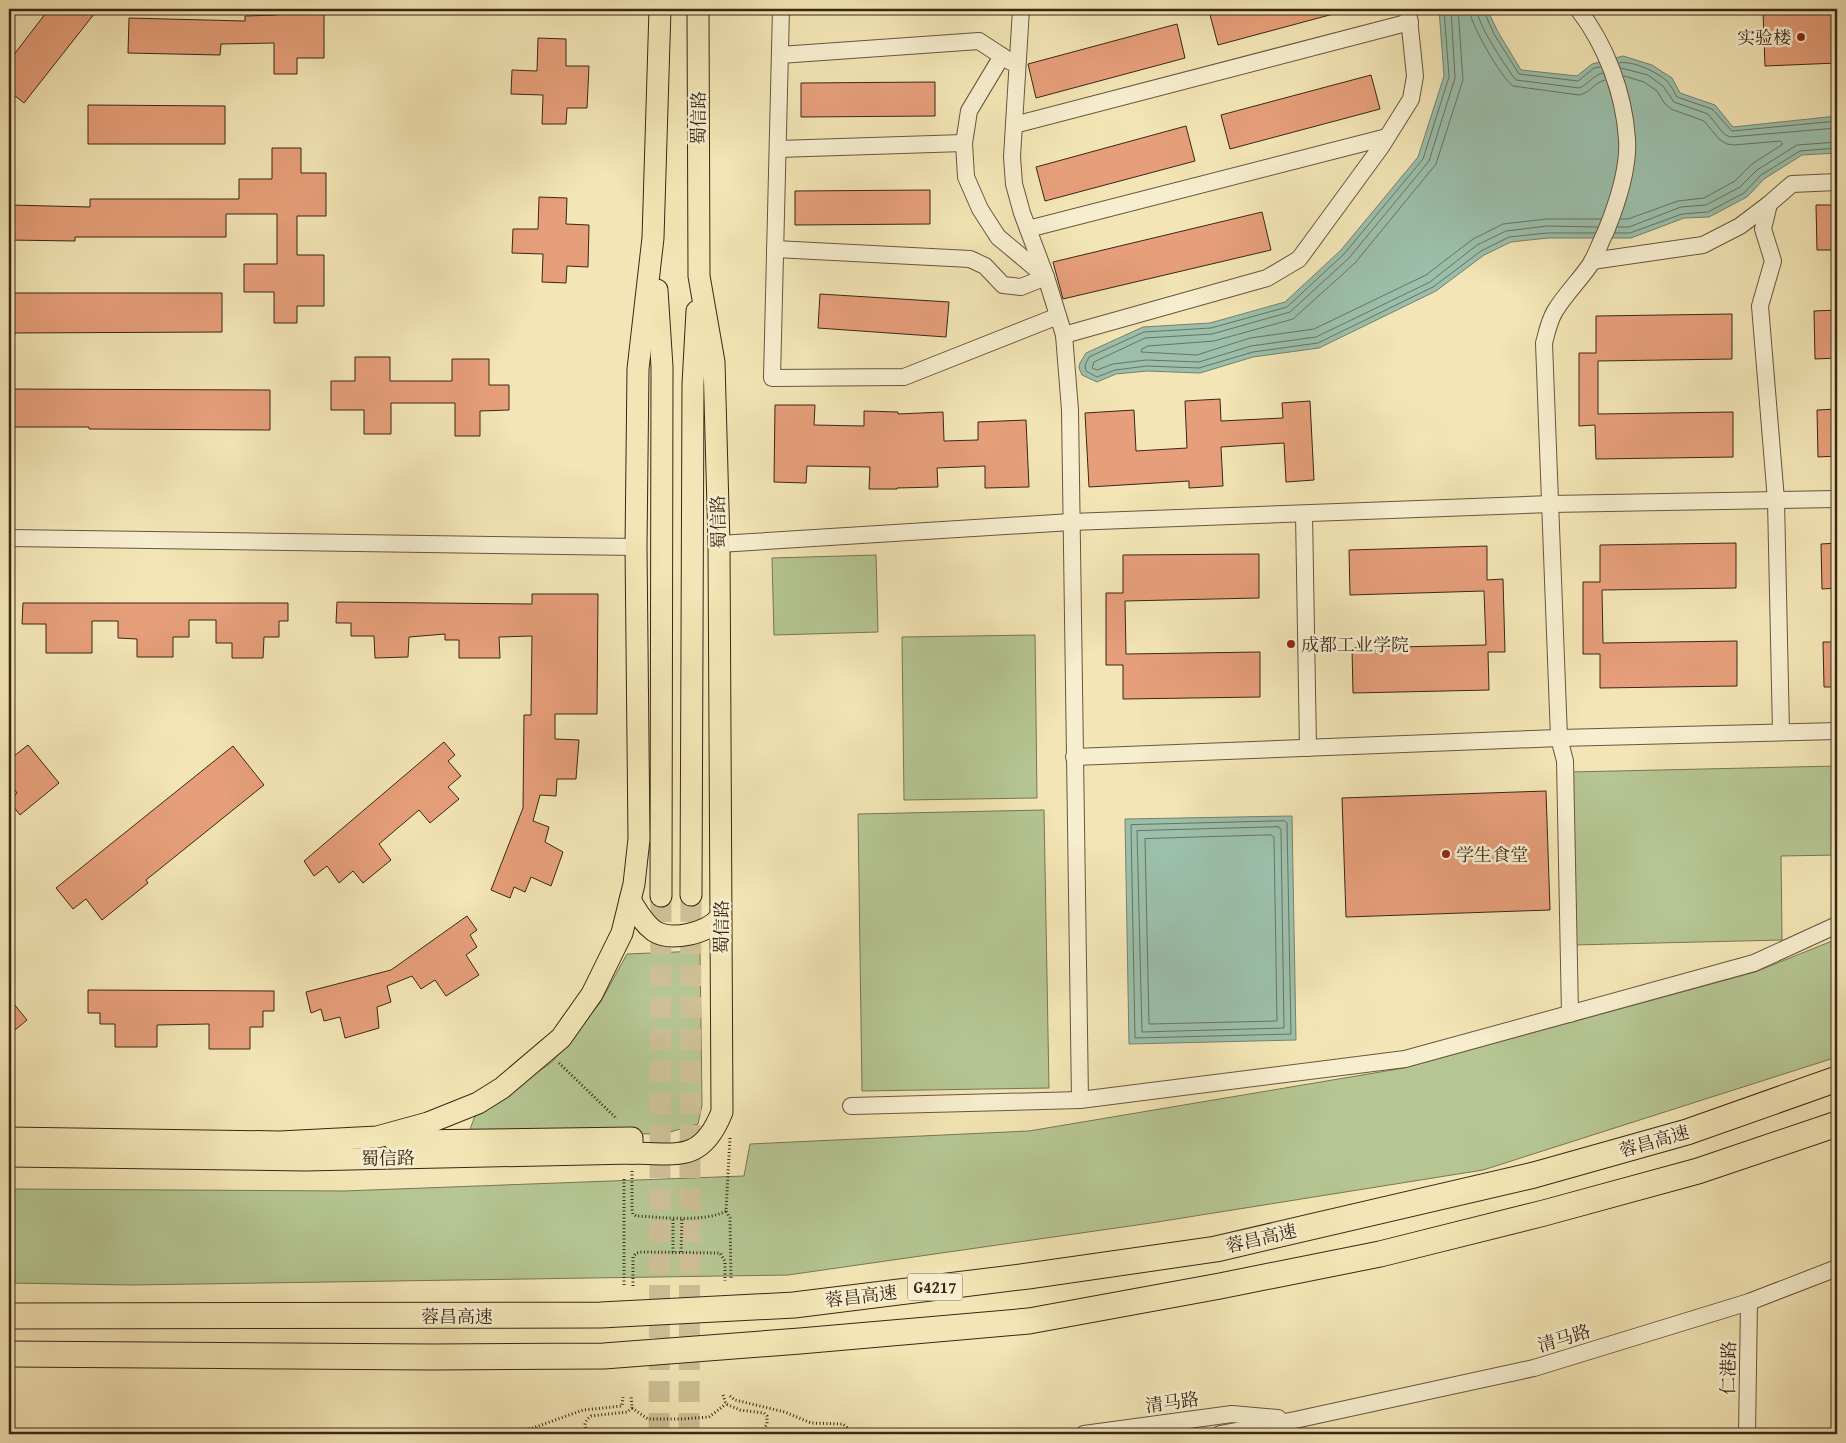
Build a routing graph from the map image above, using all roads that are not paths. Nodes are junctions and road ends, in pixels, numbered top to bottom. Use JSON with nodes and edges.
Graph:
{"nodes":[{"id":1,"x":660,"y":9,"type":"edge"},
{"id":2,"x":698,"y":9,"type":"edge"},
{"id":3,"x":781,"y":9,"type":"edge"},
{"id":4,"x":1021,"y":9,"type":"edge"},
{"id":5,"x":1578,"y":9,"type":"edge"},
{"id":6,"x":1409,"y":15,"type":"edge"},
{"id":7,"x":780,"y":55,"type":"junction"},
{"id":8,"x":1002,"y":56,"type":"junction"},
{"id":9,"x":1017,"y":66,"type":"junction"},
{"id":10,"x":1014,"y":126,"type":"junction"},
{"id":11,"x":1387,"y":137,"type":"junction"},
{"id":12,"x":964,"y":143,"type":"junction"},
{"id":13,"x":778,"y":149,"type":"junction"},
{"id":14,"x":1837,"y":182,"type":"edge"},
{"id":15,"x":1770,"y":204,"type":"junction"},
{"id":16,"x":1028,"y":229,"type":"junction"},
{"id":17,"x":653,"y":238,"type":"junction"},
{"id":18,"x":776,"y":249,"type":"junction"},
{"id":19,"x":1592,"y":261,"type":"junction"},
{"id":20,"x":699,"y":276,"type":"junction"},
{"id":21,"x":1046,"y":277,"type":"junction"},
{"id":22,"x":1058,"y":316,"type":"junction"},
{"id":23,"x":1064,"y":335,"type":"junction"},
{"id":24,"x":1837,"y":499,"type":"edge"},
{"id":25,"x":1776,"y":500,"type":"junction"},
{"id":26,"x":1550,"y":504,"type":"junction"},
{"id":27,"x":1304,"y":514,"type":"junction"},
{"id":28,"x":1071,"y":522,"type":"junction"},
{"id":29,"x":9,"y":538,"type":"edge"},
{"id":30,"x":719,"y":544,"type":"junction"},
{"id":31,"x":636,"y":547,"type":"junction"},
{"id":32,"x":1837,"y":731,"type":"edge"},
{"id":33,"x":1781,"y":732,"type":"junction"},
{"id":34,"x":1559,"y":738,"type":"junction"},
{"id":35,"x":1308,"y":748,"type":"junction"},
{"id":36,"x":1074,"y":757,"type":"junction"},
{"id":37,"x":692,"y":895,"type":"tunnel mouth"},
{"id":38,"x":660,"y":896,"type":"tunnel mouth"},
{"id":39,"x":630,"y":900,"type":"junction"},
{"id":40,"x":720,"y":918,"type":"junction"},
{"id":41,"x":1837,"y":925,"type":"edge"},
{"id":42,"x":1570,"y":1014,"type":"junction"},
{"id":43,"x":1837,"y":1079,"type":"edge"},
{"id":44,"x":1080,"y":1100,"type":"junction"},
{"id":45,"x":852,"y":1106,"type":"dead end"},
{"id":46,"x":1837,"y":1124,"type":"edge"},
{"id":47,"x":377,"y":1137,"type":"junction"},
{"id":48,"x":9,"y":1138,"type":"edge"},
{"id":49,"x":632,"y":1153,"type":"junction"},
{"id":50,"x":9,"y":1156,"type":"edge"},
{"id":51,"x":1837,"y":1268,"type":"edge"},
{"id":52,"x":1749,"y":1302,"type":"junction"},
{"id":53,"x":9,"y":1316,"type":"edge"},
{"id":54,"x":9,"y":1354,"type":"edge"},
{"id":55,"x":1232,"y":1414,"type":"junction"},
{"id":56,"x":1295,"y":1420,"type":"junction"},
{"id":57,"x":1084,"y":1434,"type":"edge"},
{"id":58,"x":1228,"y":1434,"type":"edge"},
{"id":59,"x":1747,"y":1434,"type":"edge"}],
"edges":[{"from":1,"to":17,"type":"main road","name":"蜀信路"},
{"from":2,"to":20,"type":"main road","name":"蜀信路"},
{"from":3,"to":7,"type":"street"},
{"from":4,"to":9,"type":"street"},
{"from":5,"to":19,"type":"street"},
{"from":6,"to":10,"type":"street"},
{"from":6,"to":11,"type":"street"},
{"from":7,"to":8,"type":"street"},
{"from":7,"to":13,"type":"street"},
{"from":8,"to":9,"type":"street"},
{"from":8,"to":12,"type":"street"},
{"from":9,"to":10,"type":"street"},
{"from":10,"to":16,"type":"street"},
{"from":11,"to":16,"type":"street"},
{"from":11,"to":23,"type":"street"},
{"from":12,"to":13,"type":"street"},
{"from":12,"to":21,"type":"street"},
{"from":13,"to":18,"type":"street"},
{"from":14,"to":15,"type":"street"},
{"from":15,"to":19,"type":"street"},
{"from":15,"to":25,"type":"street"},
{"from":16,"to":21,"type":"street"},
{"from":17,"to":31,"type":"main road","name":"蜀信路"},
{"from":17,"to":38,"type":"main road"},
{"from":18,"to":21,"type":"street"},
{"from":18,"to":22,"type":"street"},
{"from":19,"to":26,"type":"street"},
{"from":20,"to":30,"type":"main road","name":"蜀信路"},
{"from":20,"to":37,"type":"main road"},
{"from":21,"to":22,"type":"street"},
{"from":22,"to":23,"type":"street"},
{"from":23,"to":28,"type":"street"},
{"from":24,"to":25,"type":"street"},
{"from":25,"to":26,"type":"street"},
{"from":25,"to":33,"type":"street"},
{"from":26,"to":27,"type":"street"},
{"from":26,"to":34,"type":"street"},
{"from":27,"to":28,"type":"street"},
{"from":27,"to":35,"type":"street"},
{"from":28,"to":30,"type":"street"},
{"from":28,"to":36,"type":"street"},
{"from":29,"to":31,"type":"street"},
{"from":30,"to":40,"type":"main road","name":"蜀信路"},
{"from":31,"to":39,"type":"main road","name":"蜀信路"},
{"from":32,"to":33,"type":"street"},
{"from":33,"to":34,"type":"street"},
{"from":34,"to":35,"type":"street"},
{"from":34,"to":42,"type":"street"},
{"from":35,"to":36,"type":"street"},
{"from":36,"to":44,"type":"street"},
{"from":39,"to":40,"type":"main road"},
{"from":39,"to":47,"type":"main road","name":"蜀信路"},
{"from":40,"to":49,"type":"main road","name":"蜀信路"},
{"from":41,"to":42,"type":"street"},
{"from":42,"to":44,"type":"street"},
{"from":43,"to":53,"type":"highway","name":"蓉昌高速","number":"G4217"},
{"from":44,"to":45,"type":"street"},
{"from":46,"to":54,"type":"highway","number":"G4217"},
{"from":47,"to":48,"type":"main road","name":"蜀信路"},
{"from":47,"to":49,"type":"main road"},
{"from":49,"to":50,"type":"main road","name":"蜀信路"},
{"from":51,"to":52,"type":"street","name":"清马路"},
{"from":52,"to":56,"type":"street","name":"清马路"},
{"from":52,"to":59,"type":"street","name":"仁港路"},
{"from":55,"to":56,"type":"street","name":"清马路"},
{"from":55,"to":57,"type":"street","name":"清马路"},
{"from":55,"to":58,"type":"street"},
{"from":56,"to":58,"type":"street","name":"清马路"}]}
